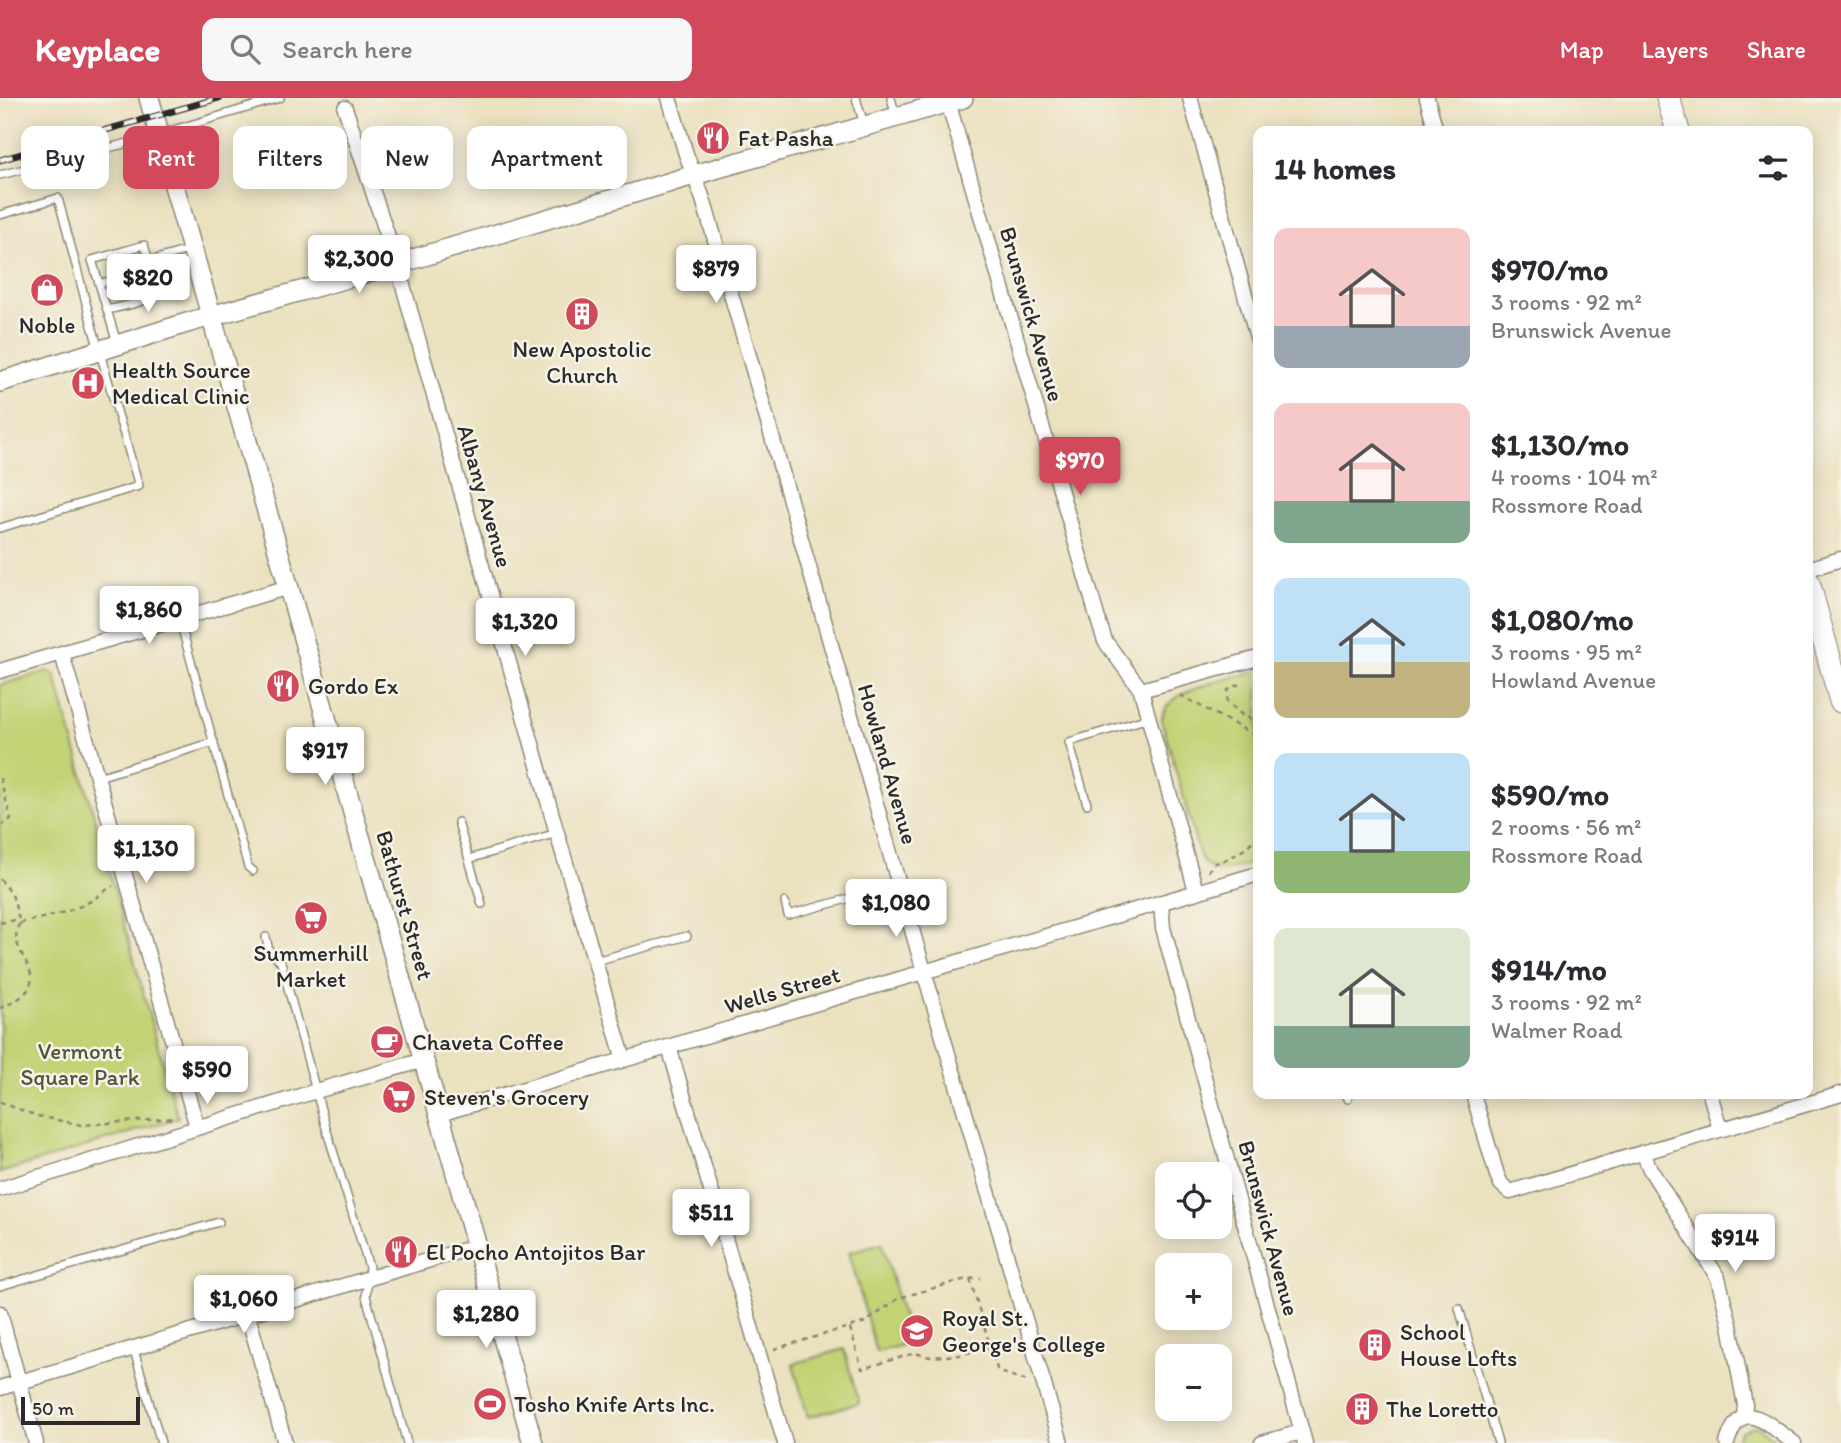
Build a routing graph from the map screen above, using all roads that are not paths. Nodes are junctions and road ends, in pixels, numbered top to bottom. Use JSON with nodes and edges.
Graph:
{"nodes":[{"id":1,"x":149,"y":98,"type":"edge"},
{"id":2,"x":280,"y":98,"type":"edge"},
{"id":3,"x":669,"y":98,"type":"edge"},
{"id":4,"x":856,"y":98,"type":"edge"},
{"id":5,"x":1190,"y":98,"type":"edge"},
{"id":6,"x":1427,"y":98,"type":"edge"},
{"id":7,"x":1668,"y":98,"type":"edge"},
{"id":8,"x":955,"y":100,"type":"edge"},
{"id":9,"x":894,"y":107,"type":"edge"},
{"id":10,"x":345,"y":108,"type":"dead end"},
{"id":11,"x":864,"y":126,"type":"junction"},
{"id":12,"x":1435,"y":126,"type":"edge"},
{"id":13,"x":1676,"y":126,"type":"edge"},
{"id":14,"x":0,"y":175,"type":"edge"},
{"id":15,"x":694,"y":175,"type":"junction"},
{"id":16,"x":0,"y":215,"type":"edge"},
{"id":17,"x":192,"y":249,"type":"junction"},
{"id":18,"x":397,"y":264,"type":"junction"},
{"id":19,"x":150,"y":265,"type":"junction"},
{"id":20,"x":142,"y":271,"type":"dead end"},
{"id":21,"x":112,"y":280,"type":"dead end"},
{"id":22,"x":99,"y":284,"type":"junction"},
{"id":23,"x":107,"y":310,"type":"junction"},
{"id":24,"x":211,"y":317,"type":"junction"},
{"id":25,"x":1253,"y":323,"type":"edge"},
{"id":26,"x":108,"y":347,"type":"junction"},
{"id":27,"x":0,"y":383,"type":"edge"},
{"id":28,"x":0,"y":528,"type":"edge"},
{"id":29,"x":1841,"y":559,"type":"edge"},
{"id":30,"x":1813,"y":567,"type":"edge"},
{"id":31,"x":289,"y":587,"type":"junction"},
{"id":32,"x":1813,"y":600,"type":"edge"},
{"id":33,"x":179,"y":618,"type":"junction"},
{"id":34,"x":62,"y":654,"type":"junction"},
{"id":35,"x":1253,"y":659,"type":"edge"},
{"id":36,"x":0,"y":671,"type":"edge"},
{"id":37,"x":1142,"y":690,"type":"junction"},
{"id":38,"x":1841,"y":701,"type":"edge"},
{"id":39,"x":1149,"y":718,"type":"junction"},
{"id":40,"x":214,"y":742,"type":"junction"},
{"id":41,"x":98,"y":777,"type":"junction"},
{"id":42,"x":1087,"y":804,"type":"dead end"},
{"id":43,"x":458,"y":822,"type":"dead end"},
{"id":44,"x":557,"y":833,"type":"junction"},
{"id":45,"x":469,"y":859,"type":"junction"},
{"id":46,"x":253,"y":871,"type":"dead end"},
{"id":47,"x":1253,"y":875,"type":"edge"},
{"id":48,"x":899,"y":885,"type":"junction"},
{"id":49,"x":1196,"y":891,"type":"junction"},
{"id":50,"x":785,"y":902,"type":"dead end"},
{"id":51,"x":1161,"y":903,"type":"junction"},
{"id":52,"x":482,"y":904,"type":"dead end"},
{"id":53,"x":687,"y":936,"type":"dead end"},
{"id":54,"x":266,"y":937,"type":"dead end"},
{"id":55,"x":595,"y":962,"type":"junction"},
{"id":56,"x":924,"y":972,"type":"junction"},
{"id":57,"x":669,"y":1047,"type":"junction"},
{"id":58,"x":424,"y":1060,"type":"junction"},
{"id":59,"x":624,"y":1060,"type":"junction"},
{"id":60,"x":316,"y":1091,"type":"junction"},
{"id":61,"x":1841,"y":1094,"type":"edge"},
{"id":62,"x":1474,"y":1099,"type":"edge"},
{"id":63,"x":1711,"y":1099,"type":"edge"},
{"id":64,"x":439,"y":1114,"type":"junction"},
{"id":65,"x":197,"y":1127,"type":"junction"},
{"id":66,"x":1720,"y":1129,"type":"junction"},
{"id":67,"x":1643,"y":1152,"type":"junction"},
{"id":68,"x":0,"y":1189,"type":"edge"},
{"id":69,"x":219,"y":1222,"type":"dead end"},
{"id":70,"x":477,"y":1246,"type":"junction"},
{"id":71,"x":366,"y":1279,"type":"junction"},
{"id":72,"x":0,"y":1286,"type":"edge"},
{"id":73,"x":1459,"y":1308,"type":"dead end"},
{"id":74,"x":0,"y":1313,"type":"edge"},
{"id":75,"x":248,"y":1315,"type":"junction"},
{"id":76,"x":134,"y":1350,"type":"junction"},
{"id":77,"x":20,"y":1382,"type":"junction"},
{"id":78,"x":0,"y":1388,"type":"edge"},
{"id":79,"x":1744,"y":1416,"type":"junction"},
{"id":80,"x":1303,"y":1437,"type":"edge"},
{"id":81,"x":36,"y":1443,"type":"edge"},
{"id":82,"x":160,"y":1443,"type":"edge"},
{"id":83,"x":285,"y":1443,"type":"edge"},
{"id":84,"x":407,"y":1443,"type":"edge"},
{"id":85,"x":533,"y":1443,"type":"edge"},
{"id":86,"x":785,"y":1443,"type":"edge"},
{"id":87,"x":1061,"y":1443,"type":"edge"},
{"id":88,"x":1262,"y":1443,"type":"edge"},
{"id":89,"x":1499,"y":1443,"type":"edge"},
{"id":90,"x":1727,"y":1443,"type":"edge"},
{"id":91,"x":1794,"y":1443,"type":"edge"}],
"edges":[{"from":1,"to":17,"type":"main road","name":"Bathurst Street"},
{"from":2,"to":14,"type":"lane","bridge":true},
{"from":3,"to":15,"type":"street","name":"Howland Avenue"},
{"from":4,"to":11,"type":"lane"},
{"from":5,"to":25,"type":"street"},
{"from":6,"to":12,"type":"street"},
{"from":7,"to":13,"type":"main road"},
{"from":8,"to":9,"type":"main road"},
{"from":8,"to":37,"type":"street","name":"Brunswick Avenue"},
{"from":9,"to":11,"type":"main road"},
{"from":10,"to":18,"type":"street","name":"Albany Avenue"},
{"from":11,"to":15,"type":"main road"},
{"from":15,"to":18,"type":"main road"},
{"from":15,"to":48,"type":"street","name":"Howland Avenue"},
{"from":16,"to":26,"type":"lane"},
{"from":17,"to":19,"type":"lane"},
{"from":17,"to":24,"type":"main road","name":"Bathurst Street"},
{"from":18,"to":24,"type":"main road"},
{"from":18,"to":44,"type":"street","name":"Albany Avenue"},
{"from":19,"to":20,"type":"lane"},
{"from":19,"to":22,"type":"lane"},
{"from":19,"to":23,"type":"lane"},
{"from":21,"to":22,"type":"lane"},
{"from":22,"to":23,"type":"lane"},
{"from":23,"to":26,"type":"lane"},
{"from":24,"to":26,"type":"main road"},
{"from":24,"to":31,"type":"main road","name":"Bathurst Street"},
{"from":26,"to":27,"type":"main road"},
{"from":26,"to":28,"type":"lane"},
{"from":29,"to":30,"type":"street"},
{"from":31,"to":33,"type":"street"},
{"from":31,"to":58,"type":"main road","name":"Bathurst Street"},
{"from":32,"to":38,"type":"main road"},
{"from":33,"to":34,"type":"street"},
{"from":33,"to":40,"type":"lane"},
{"from":34,"to":36,"type":"street"},
{"from":34,"to":41,"type":"street"},
{"from":35,"to":37,"type":"street"},
{"from":37,"to":39,"type":"street","name":"Brunswick Avenue"},
{"from":39,"to":42,"type":"lane"},
{"from":39,"to":49,"type":"street","name":"Brunswick Avenue"},
{"from":40,"to":41,"type":"lane"},
{"from":40,"to":46,"type":"lane"},
{"from":41,"to":65,"type":"street"},
{"from":43,"to":45,"type":"lane"},
{"from":44,"to":45,"type":"lane"},
{"from":44,"to":55,"type":"street","name":"Albany Avenue"},
{"from":45,"to":52,"type":"lane"},
{"from":47,"to":49,"type":"street","name":"Wells Street"},
{"from":48,"to":50,"type":"lane"},
{"from":48,"to":56,"type":"street","name":"Howland Avenue"},
{"from":49,"to":51,"type":"street","name":"Wells Street"},
{"from":51,"to":56,"type":"street","name":"Wells Street"},
{"from":51,"to":80,"type":"street","name":"Brunswick Avenue"},
{"from":53,"to":55,"type":"lane"},
{"from":54,"to":60,"type":"lane"},
{"from":55,"to":59,"type":"street","name":"Albany Avenue"},
{"from":56,"to":57,"type":"street","name":"Wells Street"},
{"from":56,"to":87,"type":"street","name":"Howland Avenue"},
{"from":57,"to":59,"type":"street","name":"Wells Street"},
{"from":57,"to":86,"type":"street"},
{"from":58,"to":60,"type":"street"},
{"from":58,"to":64,"type":"main road","name":"Bathurst Street"},
{"from":59,"to":64,"type":"street","name":"Wells Street"},
{"from":60,"to":65,"type":"street"},
{"from":60,"to":71,"type":"lane"},
{"from":61,"to":66,"type":"street"},
{"from":62,"to":67,"type":"street"},
{"from":63,"to":66,"type":"street"},
{"from":64,"to":70,"type":"main road","name":"Bathurst Street"},
{"from":65,"to":68,"type":"street"},
{"from":66,"to":67,"type":"street"},
{"from":67,"to":79,"type":"street"},
{"from":69,"to":72,"type":"lane"},
{"from":70,"to":71,"type":"street"},
{"from":70,"to":85,"type":"main road","name":"Bathurst Street"},
{"from":71,"to":75,"type":"street"},
{"from":71,"to":84,"type":"lane"},
{"from":73,"to":89,"type":"lane"},
{"from":74,"to":77,"type":"street"},
{"from":75,"to":76,"type":"street"},
{"from":75,"to":83,"type":"street"},
{"from":76,"to":77,"type":"street"},
{"from":76,"to":82,"type":"lane"},
{"from":77,"to":78,"type":"street"},
{"from":77,"to":81,"type":"street"},
{"from":79,"to":90,"type":"street"},
{"from":79,"to":91,"type":"street"},
{"from":80,"to":88,"type":"street"}]}
